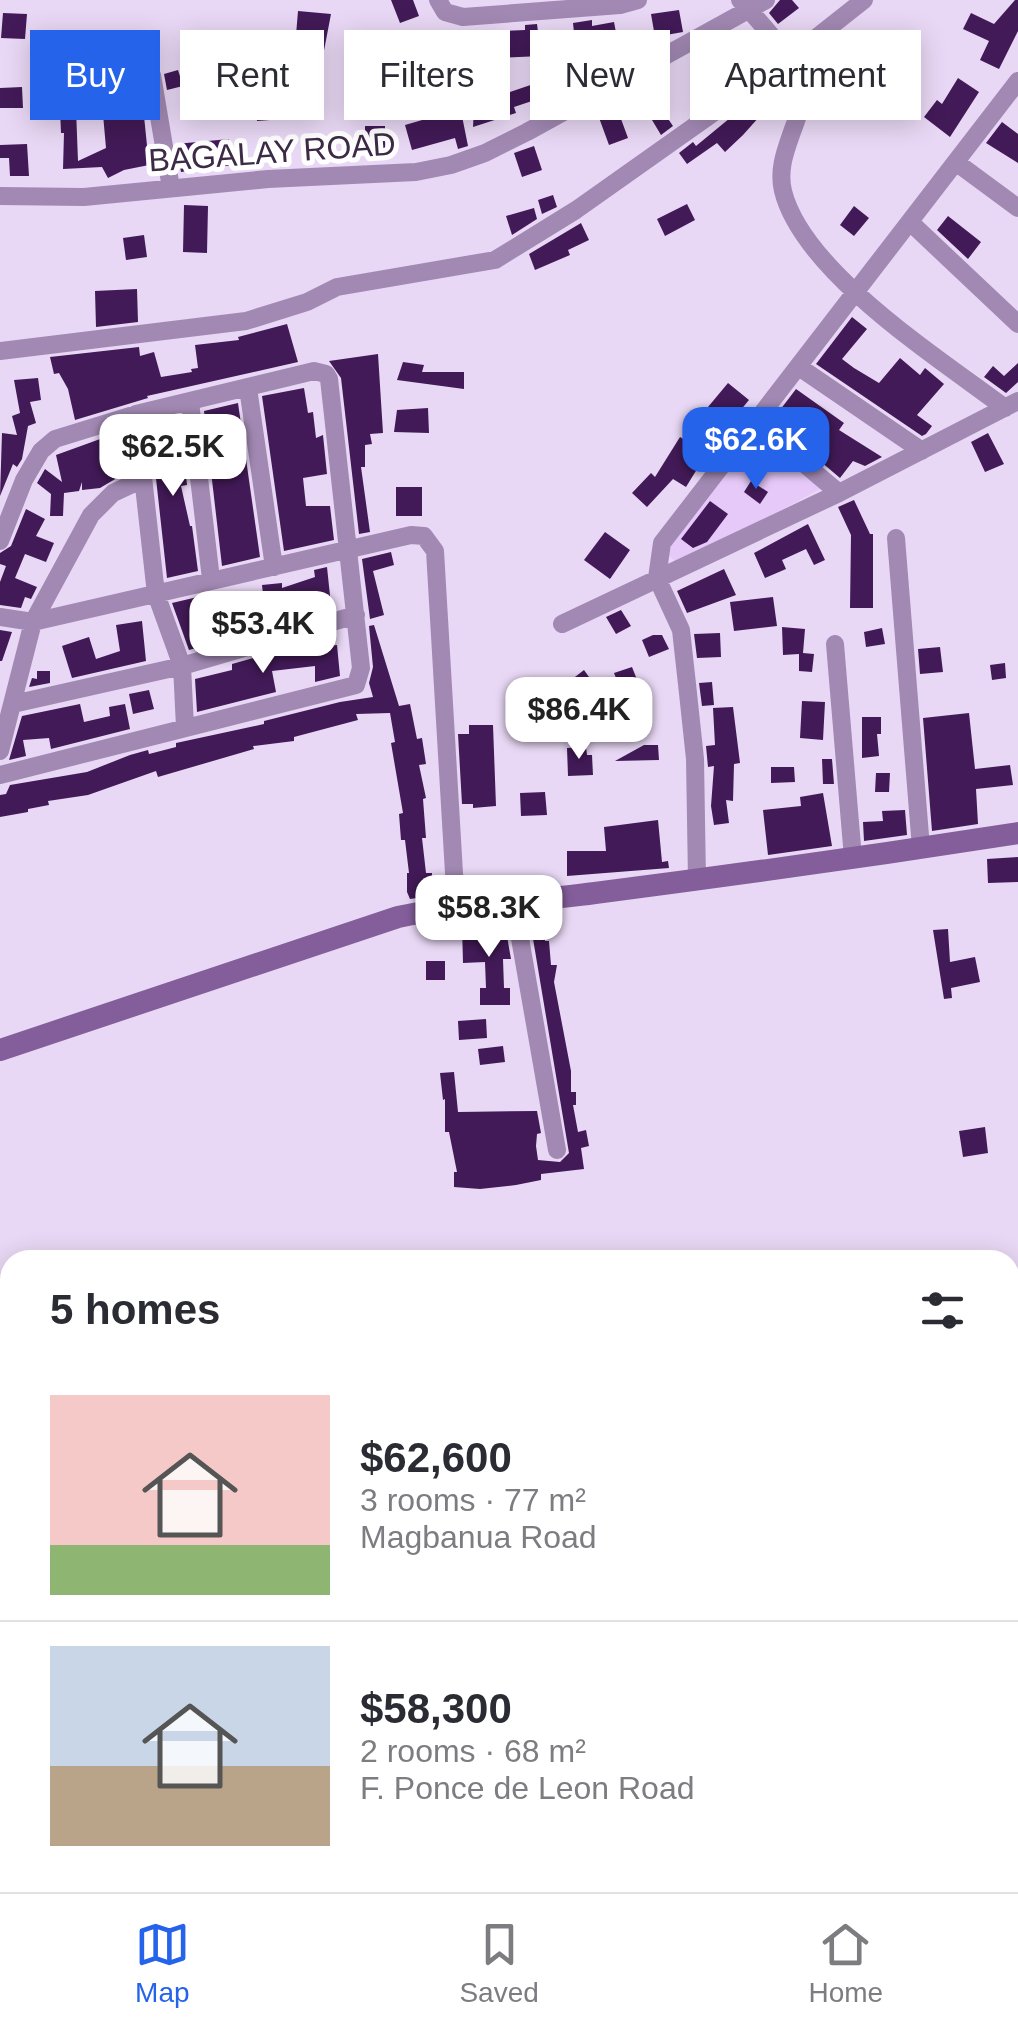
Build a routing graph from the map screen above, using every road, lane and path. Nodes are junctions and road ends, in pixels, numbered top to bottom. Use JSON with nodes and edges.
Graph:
{"nodes":[{"id":1,"x":438,"y":0,"type":"edge"},
{"id":2,"x":636,"y":0,"type":"edge"},
{"id":3,"x":766,"y":0,"type":"edge"},
{"id":4,"x":864,"y":0,"type":"edge"},
{"id":5,"x":745,"y":5,"type":"edge"},
{"id":6,"x":519,"y":6,"type":"edge"},
{"id":7,"x":765,"y":30,"type":"edge"},
{"id":8,"x":826,"y":30,"type":"edge"},
{"id":9,"x":1018,"y":81,"type":"edge"},
{"id":10,"x":1011,"y":103,"type":"edge"},
{"id":11,"x":160,"y":120,"type":"edge"},
{"id":12,"x":703,"y":120,"type":"edge"},
{"id":13,"x":796,"y":120,"type":"edge"},
{"id":14,"x":957,"y":163,"type":"junction"},
{"id":15,"x":171,"y":188,"type":"junction"},
{"id":16,"x":0,"y":196,"type":"edge"},
{"id":17,"x":1018,"y":208,"type":"edge"},
{"id":18,"x":910,"y":222,"type":"junction"},
{"id":19,"x":853,"y":293,"type":"junction"},
{"id":20,"x":1018,"y":324,"type":"edge"},
{"id":21,"x":0,"y":351,"type":"edge"},
{"id":22,"x":799,"y":367,"type":"junction"},
{"id":23,"x":248,"y":388,"type":"junction"},
{"id":24,"x":190,"y":402,"type":"junction"},
{"id":25,"x":1011,"y":405,"type":"edge"},
{"id":26,"x":136,"y":414,"type":"junction"},
{"id":27,"x":756,"y":422,"type":"junction"},
{"id":28,"x":922,"y":451,"type":"junction"},
{"id":29,"x":142,"y":479,"type":"junction"},
{"id":30,"x":839,"y":493,"type":"junction"},
{"id":31,"x":896,"y":538,"type":"dead end"},
{"id":32,"x":0,"y":540,"type":"edge"},
{"id":33,"x":350,"y":549,"type":"junction"},
{"id":34,"x":274,"y":567,"type":"junction"},
{"id":35,"x":211,"y":578,"type":"junction"},
{"id":36,"x":657,"y":578,"type":"junction"},
{"id":37,"x":156,"y":594,"type":"junction"},
{"id":38,"x":356,"y":615,"type":"junction"},
{"id":39,"x":0,"y":616,"type":"edge"},
{"id":40,"x":33,"y":622,"type":"junction"},
{"id":41,"x":562,"y":624,"type":"dead end"},
{"id":42,"x":836,"y":644,"type":"dead end"},
{"id":43,"x":182,"y":666,"type":"junction"},
{"id":44,"x":13,"y":704,"type":"junction"},
{"id":45,"x":186,"y":726,"type":"junction"},
{"id":46,"x":0,"y":751,"type":"edge"},
{"id":47,"x":0,"y":775,"type":"edge"},
{"id":48,"x":1018,"y":833,"type":"edge"},
{"id":49,"x":921,"y":848,"type":"junction"},
{"id":50,"x":853,"y":858,"type":"junction"},
{"id":51,"x":697,"y":880,"type":"junction"},
{"id":52,"x":514,"y":904,"type":"junction"},
{"id":53,"x":456,"y":907,"type":"junction"},
{"id":54,"x":0,"y":1050,"type":"edge"},
{"id":55,"x":557,"y":1150,"type":"dead end"}],
"edges":[{"from":1,"to":6,"type":"street"},
{"from":2,"to":6,"type":"street"},
{"from":3,"to":5,"type":"street","name":"BAGALAY ROAD"},
{"from":4,"to":8,"type":"street"},
{"from":5,"to":7,"type":"street"},
{"from":5,"to":15,"type":"street","name":"BAGALAY ROAD"},
{"from":9,"to":10,"type":"street"},
{"from":10,"to":14,"type":"street"},
{"from":11,"to":15,"type":"street"},
{"from":12,"to":21,"type":"street"},
{"from":13,"to":19,"type":"street"},
{"from":14,"to":17,"type":"street"},
{"from":14,"to":18,"type":"street"},
{"from":15,"to":16,"type":"street","name":"BAGALAY ROAD"},
{"from":18,"to":19,"type":"street"},
{"from":18,"to":20,"type":"street"},
{"from":19,"to":22,"type":"street"},
{"from":19,"to":25,"type":"street"},
{"from":22,"to":27,"type":"street"},
{"from":22,"to":28,"type":"street"},
{"from":23,"to":24,"type":"street"},
{"from":23,"to":33,"type":"street"},
{"from":23,"to":34,"type":"street"},
{"from":24,"to":26,"type":"street"},
{"from":24,"to":35,"type":"street"},
{"from":25,"to":28,"type":"street"},
{"from":26,"to":29,"type":"street"},
{"from":26,"to":32,"type":"street"},
{"from":27,"to":30,"type":"street"},
{"from":27,"to":36,"type":"street"},
{"from":28,"to":30,"type":"street"},
{"from":29,"to":37,"type":"street"},
{"from":29,"to":40,"type":"street"},
{"from":30,"to":36,"type":"street"},
{"from":31,"to":49,"type":"street"},
{"from":33,"to":34,"type":"street"},
{"from":33,"to":38,"type":"street"},
{"from":33,"to":53,"type":"street"},
{"from":34,"to":35,"type":"street"},
{"from":35,"to":37,"type":"street"},
{"from":36,"to":41,"type":"street"},
{"from":36,"to":51,"type":"street"},
{"from":37,"to":40,"type":"street"},
{"from":37,"to":43,"type":"street"},
{"from":38,"to":43,"type":"street"},
{"from":38,"to":45,"type":"street"},
{"from":39,"to":40,"type":"street"},
{"from":40,"to":44,"type":"street"},
{"from":42,"to":50,"type":"street"},
{"from":43,"to":44,"type":"street"},
{"from":43,"to":45,"type":"street"},
{"from":44,"to":46,"type":"street"},
{"from":45,"to":47,"type":"street"},
{"from":48,"to":49,"type":"street"},
{"from":49,"to":50,"type":"street"},
{"from":50,"to":51,"type":"street"},
{"from":51,"to":52,"type":"street"},
{"from":52,"to":53,"type":"street"},
{"from":52,"to":55,"type":"street"},
{"from":53,"to":54,"type":"street"}]}
